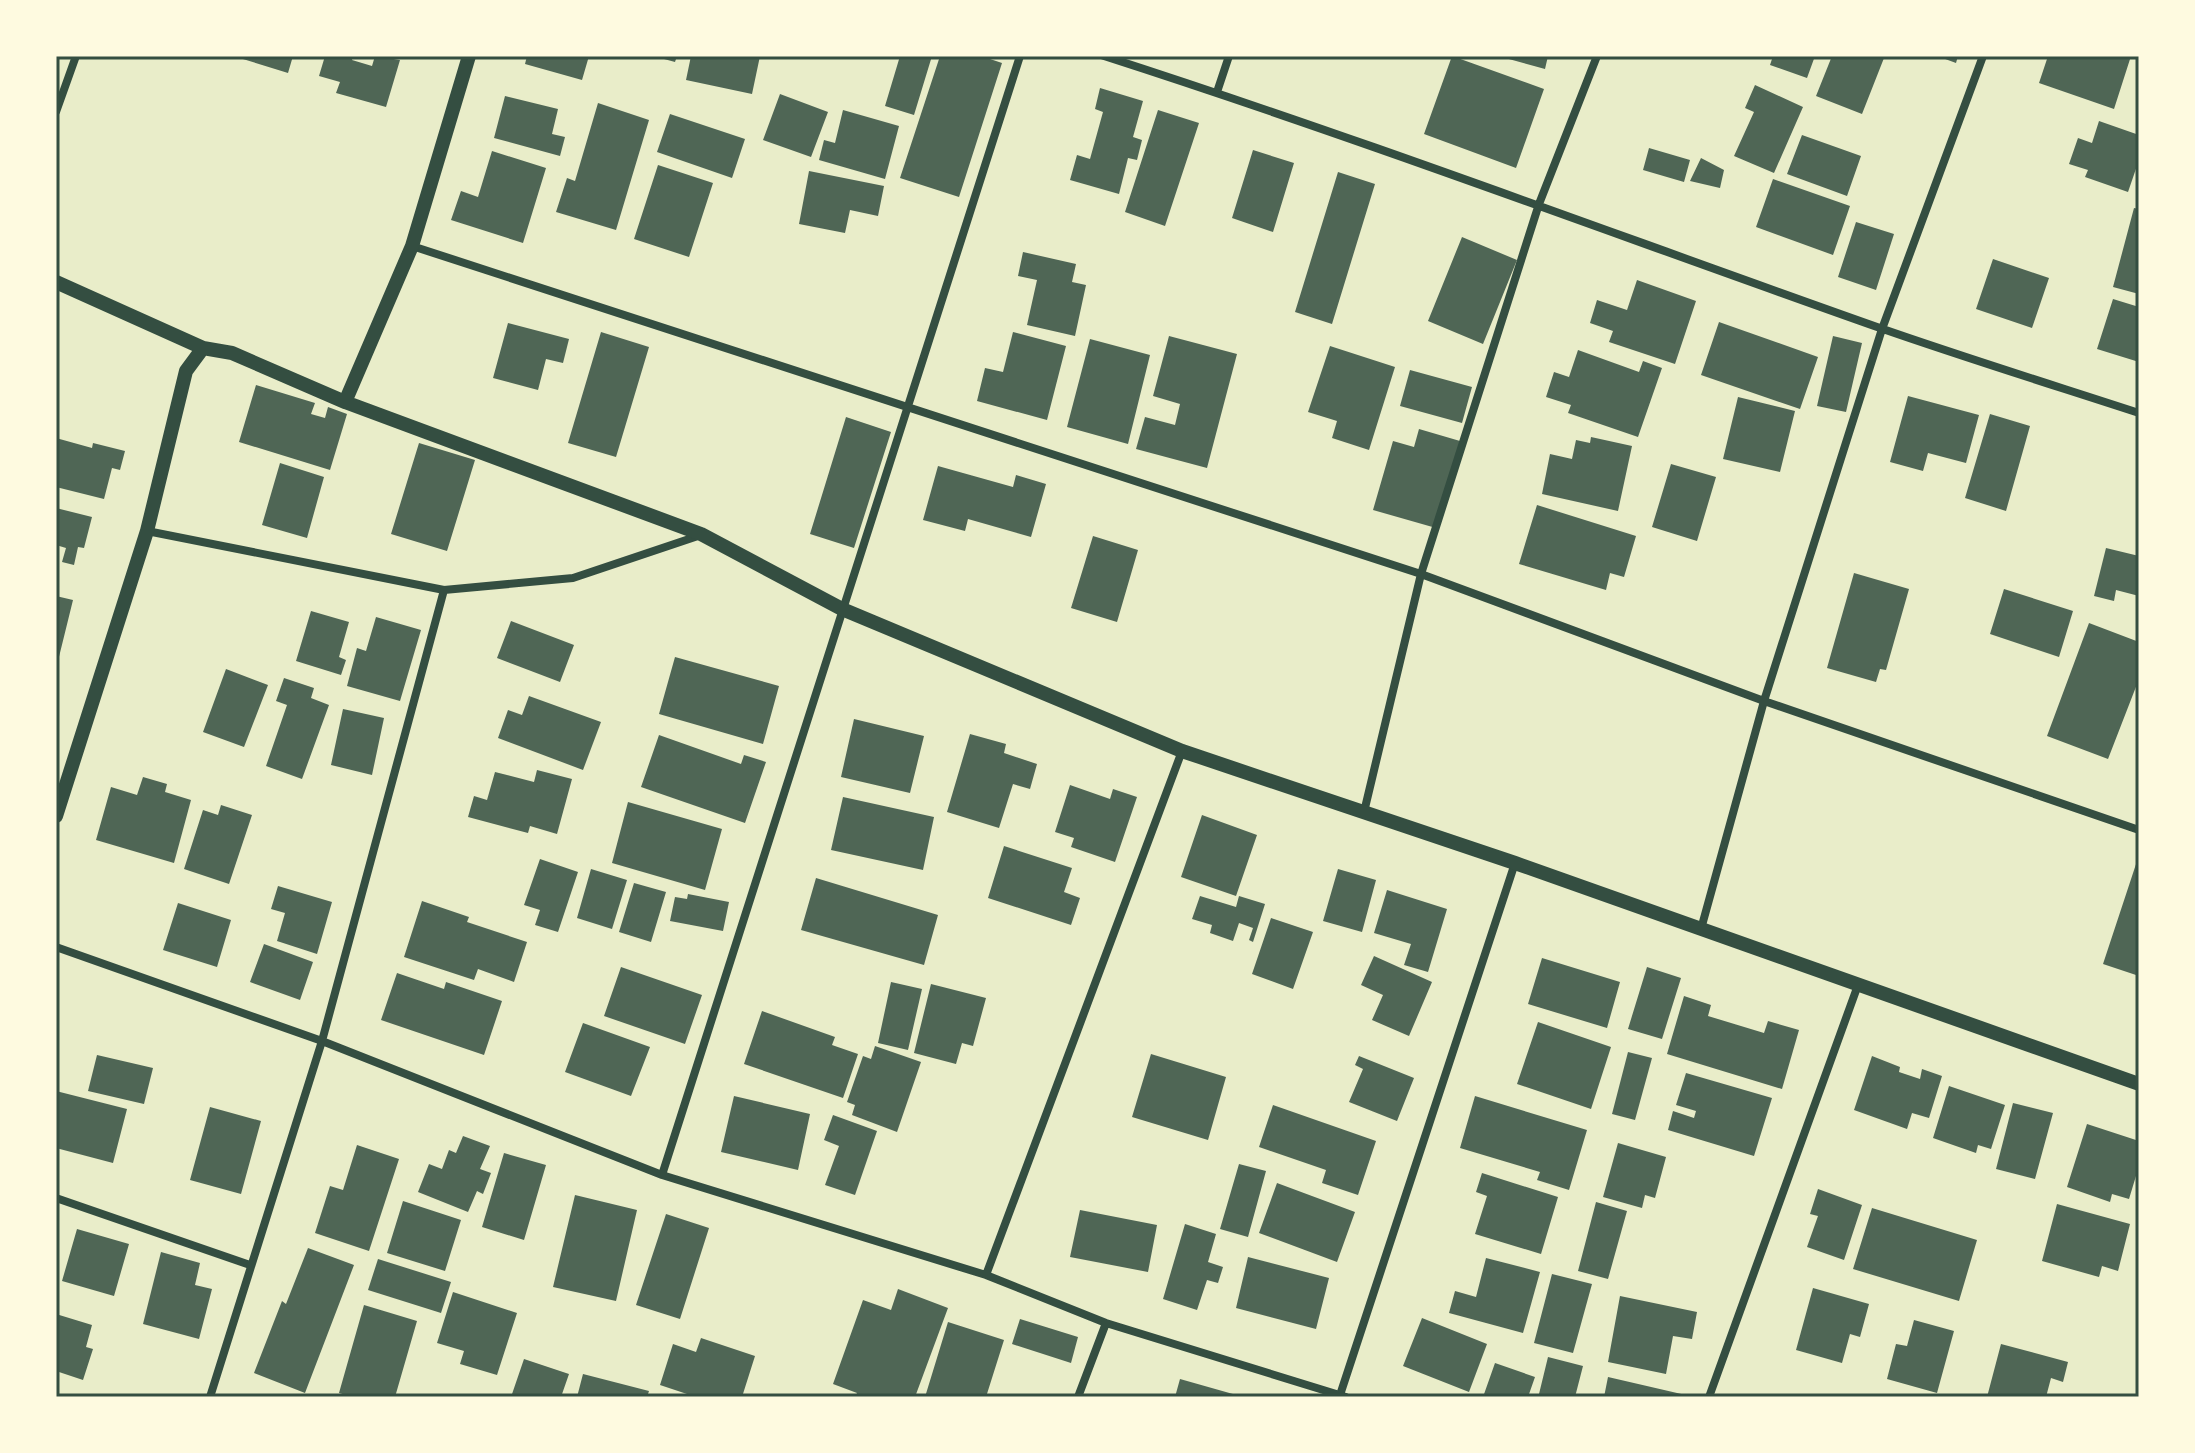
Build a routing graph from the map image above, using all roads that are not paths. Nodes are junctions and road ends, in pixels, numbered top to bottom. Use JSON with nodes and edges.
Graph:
{"nodes":[{"id":1,"x":76,"y":56,"type":"edge"},
{"id":2,"x":469,"y":56,"type":"edge"},
{"id":3,"x":1020,"y":56,"type":"edge"},
{"id":4,"x":1104,"y":56,"type":"edge"},
{"id":5,"x":1229,"y":56,"type":"edge"},
{"id":6,"x":1597,"y":56,"type":"edge"},
{"id":7,"x":1983,"y":56,"type":"edge"},
{"id":8,"x":1217,"y":92,"type":"junction"},
{"id":9,"x":56,"y":112,"type":"edge"},
{"id":10,"x":1539,"y":204,"type":"junction"},
{"id":11,"x":412,"y":246,"type":"junction"},
{"id":12,"x":56,"y":282,"type":"edge"},
{"id":13,"x":1882,"y":329,"type":"junction"},
{"id":14,"x":203,"y":348,"type":"junction"},
{"id":15,"x":345,"y":402,"type":"junction"},
{"id":16,"x":909,"y":409,"type":"junction"},
{"id":17,"x":2139,"y":413,"type":"edge"},
{"id":18,"x":147,"y":531,"type":"junction"},
{"id":19,"x":701,"y":534,"type":"junction"},
{"id":20,"x":1421,"y":574,"type":"junction"},
{"id":21,"x":444,"y":590,"type":"junction"},
{"id":22,"x":842,"y":609,"type":"junction"},
{"id":23,"x":1764,"y":701,"type":"junction"},
{"id":24,"x":1182,"y":751,"type":"junction"},
{"id":25,"x":1364,"y":812,"type":"junction"},
{"id":26,"x":56,"y":816,"type":"edge"},
{"id":27,"x":2139,"y":830,"type":"edge"},
{"id":28,"x":1515,"y":863,"type":"junction"},
{"id":29,"x":1701,"y":929,"type":"junction"},
{"id":30,"x":56,"y":947,"type":"edge"},
{"id":31,"x":1858,"y":985,"type":"junction"},
{"id":32,"x":322,"y":1041,"type":"junction"},
{"id":33,"x":2139,"y":1084,"type":"edge"},
{"id":34,"x":662,"y":1175,"type":"junction"},
{"id":35,"x":56,"y":1198,"type":"edge"},
{"id":36,"x":250,"y":1265,"type":"junction"},
{"id":37,"x":986,"y":1275,"type":"junction"},
{"id":38,"x":1106,"y":1323,"type":"junction"},
{"id":39,"x":1343,"y":1396,"type":"edge"},
{"id":40,"x":210,"y":1397,"type":"edge"},
{"id":41,"x":1078,"y":1397,"type":"edge"},
{"id":42,"x":1709,"y":1397,"type":"edge"}],
"edges":[{"from":1,"to":9,"type":"street"},
{"from":2,"to":11,"type":"street"},
{"from":3,"to":16,"type":"street"},
{"from":4,"to":8,"type":"street"},
{"from":5,"to":8,"type":"street"},
{"from":6,"to":10,"type":"street"},
{"from":7,"to":13,"type":"street"},
{"from":8,"to":10,"type":"street"},
{"from":10,"to":13,"type":"street"},
{"from":10,"to":20,"type":"street"},
{"from":11,"to":15,"type":"street"},
{"from":11,"to":16,"type":"street"},
{"from":12,"to":14,"type":"street"},
{"from":13,"to":17,"type":"street"},
{"from":13,"to":23,"type":"street"},
{"from":14,"to":15,"type":"street"},
{"from":14,"to":18,"type":"street"},
{"from":15,"to":19,"type":"street"},
{"from":16,"to":20,"type":"street"},
{"from":16,"to":22,"type":"street"},
{"from":18,"to":21,"type":"street"},
{"from":18,"to":26,"type":"street"},
{"from":19,"to":21,"type":"street"},
{"from":19,"to":22,"type":"street"},
{"from":20,"to":23,"type":"street"},
{"from":20,"to":25,"type":"street"},
{"from":21,"to":32,"type":"street"},
{"from":22,"to":24,"type":"street"},
{"from":22,"to":34,"type":"street"},
{"from":23,"to":27,"type":"street"},
{"from":23,"to":29,"type":"street"},
{"from":24,"to":25,"type":"street"},
{"from":24,"to":37,"type":"street"},
{"from":25,"to":28,"type":"street"},
{"from":28,"to":29,"type":"street"},
{"from":28,"to":39,"type":"street"},
{"from":29,"to":31,"type":"street"},
{"from":30,"to":32,"type":"street"},
{"from":31,"to":33,"type":"street"},
{"from":31,"to":42,"type":"street"},
{"from":32,"to":34,"type":"street"},
{"from":32,"to":36,"type":"street"},
{"from":34,"to":37,"type":"street"},
{"from":35,"to":36,"type":"street"},
{"from":36,"to":40,"type":"street"},
{"from":37,"to":38,"type":"street"},
{"from":38,"to":39,"type":"street"},
{"from":38,"to":41,"type":"street"}]}
